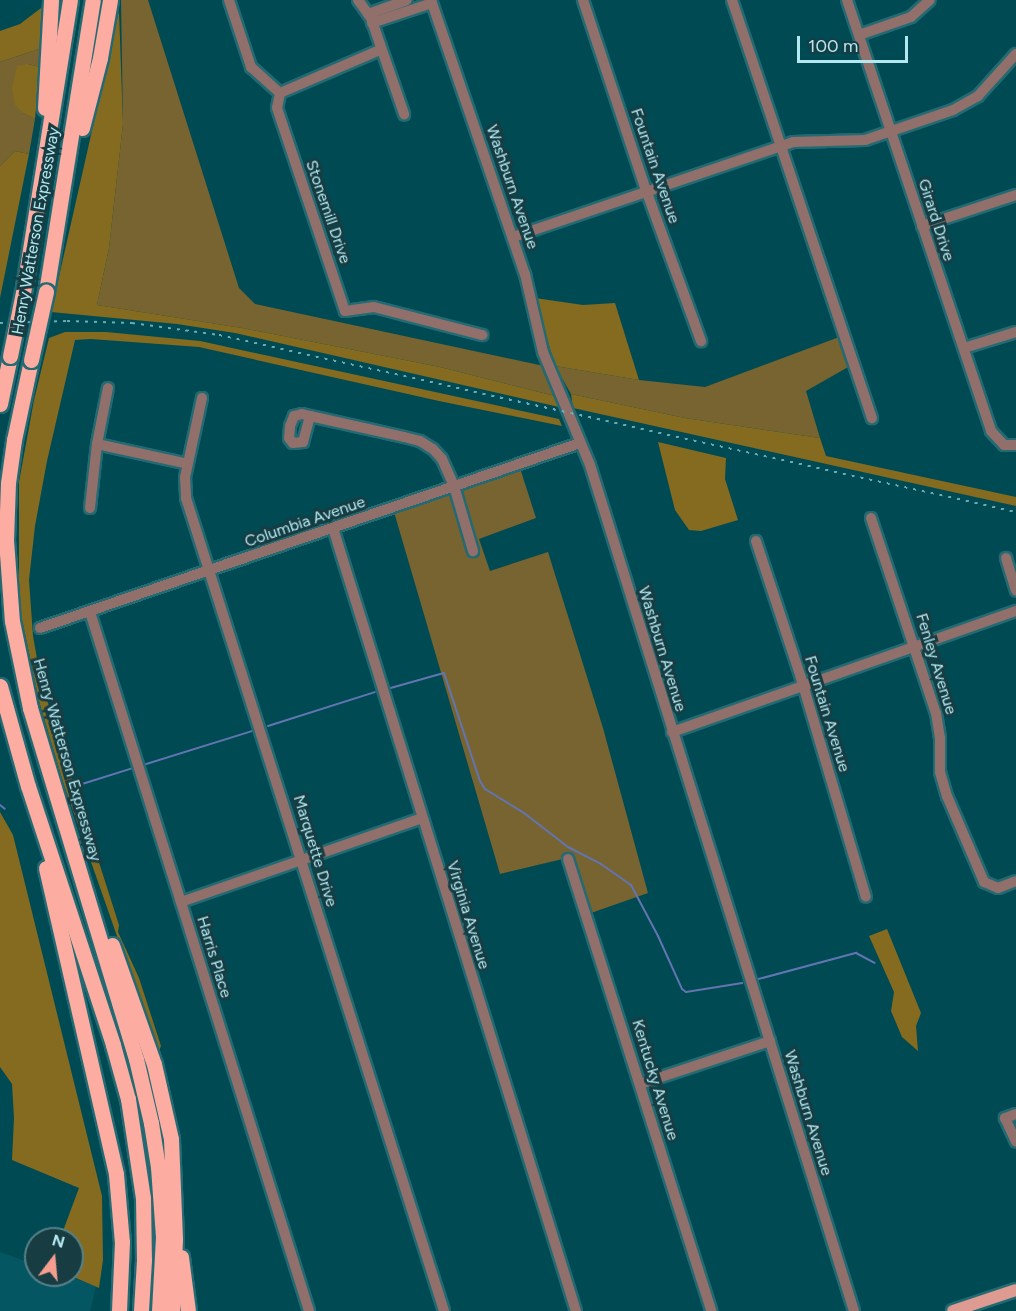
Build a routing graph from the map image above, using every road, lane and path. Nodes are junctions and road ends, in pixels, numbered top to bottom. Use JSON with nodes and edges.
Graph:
{"nodes":[{"id":1,"x":51,"y":0,"type":"edge"},
{"id":2,"x":70,"y":0,"type":"edge"},
{"id":3,"x":93,"y":0,"type":"edge"},
{"id":4,"x":110,"y":0,"type":"edge"},
{"id":5,"x":230,"y":0,"type":"edge"},
{"id":6,"x":358,"y":0,"type":"edge"},
{"id":7,"x":407,"y":0,"type":"edge"},
{"id":8,"x":583,"y":0,"type":"edge"},
{"id":9,"x":732,"y":0,"type":"edge"},
{"id":10,"x":847,"y":0,"type":"edge"},
{"id":11,"x":930,"y":0,"type":"edge"},
{"id":12,"x":432,"y":1,"type":"edge"},
{"id":13,"x":370,"y":18,"type":"junction"},
{"id":14,"x":859,"y":35,"type":"junction"},
{"id":15,"x":380,"y":51,"type":"junction"},
{"id":16,"x":1016,"y":54,"type":"edge"},
{"id":17,"x":280,"y":93,"type":"junction"},
{"id":18,"x":404,"y":114,"type":"dead end"},
{"id":19,"x":890,"y":132,"type":"junction"},
{"id":20,"x":782,"y":146,"type":"junction"},
{"id":21,"x":646,"y":190,"type":"junction"},
{"id":22,"x":1016,"y":195,"type":"edge"},
{"id":23,"x":922,"y":226,"type":"junction"},
{"id":24,"x":33,"y":234,"type":"junction"},
{"id":25,"x":55,"y":236,"type":"junction"},
{"id":26,"x":513,"y":237,"type":"junction"},
{"id":27,"x":1016,"y":332,"type":"edge"},
{"id":28,"x":482,"y":335,"type":"dead end"},
{"id":29,"x":701,"y":341,"type":"dead end"},
{"id":30,"x":964,"y":348,"type":"junction"},
{"id":31,"x":108,"y":388,"type":"dead end"},
{"id":32,"x":202,"y":398,"type":"dead end"},
{"id":33,"x":0,"y":404,"type":"edge"},
{"id":34,"x":310,"y":416,"type":"dead end"},
{"id":35,"x":872,"y":418,"type":"dead end"},
{"id":36,"x":580,"y":443,"type":"junction"},
{"id":37,"x":97,"y":444,"type":"junction"},
{"id":38,"x":1016,"y":445,"type":"edge"},
{"id":39,"x":188,"y":464,"type":"junction"},
{"id":40,"x":454,"y":486,"type":"junction"},
{"id":41,"x":90,"y":508,"type":"dead end"},
{"id":42,"x":871,"y":518,"type":"dead end"},
{"id":43,"x":333,"y":528,"type":"junction"},
{"id":44,"x":756,"y":541,"type":"dead end"},
{"id":45,"x":473,"y":551,"type":"dead end"},
{"id":46,"x":1006,"y":558,"type":"dead end"},
{"id":47,"x":211,"y":570,"type":"junction"},
{"id":48,"x":1016,"y":591,"type":"edge"},
{"id":49,"x":1016,"y":611,"type":"edge"},
{"id":50,"x":90,"y":612,"type":"junction"},
{"id":51,"x":40,"y":628,"type":"dead end"},
{"id":52,"x":915,"y":648,"type":"junction"},
{"id":53,"x":0,"y":686,"type":"edge"},
{"id":54,"x":802,"y":687,"type":"junction"},
{"id":55,"x":672,"y":732,"type":"junction"},
{"id":56,"x":28,"y":786,"type":"junction"},
{"id":57,"x":57,"y":792,"type":"junction"},
{"id":58,"x":422,"y":818,"type":"junction"},
{"id":59,"x":302,"y":859,"type":"junction"},
{"id":60,"x":568,"y":859,"type":"dead end"},
{"id":61,"x":1016,"y":881,"type":"edge"},
{"id":62,"x":866,"y":897,"type":"dead end"},
{"id":63,"x":181,"y":902,"type":"junction"},
{"id":64,"x":770,"y":1041,"type":"junction"},
{"id":65,"x":640,"y":1084,"type":"junction"},
{"id":66,"x":1016,"y":1114,"type":"edge"},
{"id":67,"x":1016,"y":1142,"type":"edge"},
{"id":68,"x":175,"y":1239,"type":"junction"},
{"id":69,"x":1016,"y":1290,"type":"edge"},
{"id":70,"x":119,"y":1311,"type":"edge"},
{"id":71,"x":141,"y":1311,"type":"edge"},
{"id":72,"x":159,"y":1311,"type":"edge"},
{"id":73,"x":172,"y":1311,"type":"edge"},
{"id":74,"x":188,"y":1311,"type":"edge"},
{"id":75,"x":309,"y":1311,"type":"edge"},
{"id":76,"x":444,"y":1311,"type":"edge"},
{"id":77,"x":576,"y":1311,"type":"edge"},
{"id":78,"x":711,"y":1311,"type":"edge"},
{"id":79,"x":854,"y":1311,"type":"edge"},
{"id":80,"x":953,"y":1311,"type":"edge"}],
"edges":[{"from":1,"to":24,"type":"highway"},
{"from":2,"to":24,"type":"highway","name":"Henry Watterson Expressway"},
{"from":3,"to":25,"type":"highway","name":"Henry Watterson Expressway"},
{"from":4,"to":25,"type":"highway"},
{"from":5,"to":17,"type":"street"},
{"from":6,"to":13,"type":"street"},
{"from":7,"to":13,"type":"street"},
{"from":8,"to":21,"type":"street","name":"Fountain Avenue"},
{"from":9,"to":20,"type":"street"},
{"from":10,"to":14,"type":"street","name":"Girard Drive"},
{"from":11,"to":14,"type":"street"},
{"from":12,"to":13,"type":"street"},
{"from":12,"to":26,"type":"street","name":"Washburn Avenue"},
{"from":13,"to":15,"type":"street"},
{"from":14,"to":19,"type":"street","name":"Girard Drive"},
{"from":15,"to":17,"type":"street"},
{"from":15,"to":18,"type":"street"},
{"from":16,"to":19,"type":"street"},
{"from":17,"to":28,"type":"street","name":"Stonemill Drive"},
{"from":19,"to":20,"type":"street"},
{"from":19,"to":23,"type":"street","name":"Girard Drive"},
{"from":20,"to":21,"type":"street"},
{"from":20,"to":35,"type":"street"},
{"from":21,"to":26,"type":"street"},
{"from":21,"to":29,"type":"street","name":"Fountain Avenue"},
{"from":22,"to":23,"type":"street"},
{"from":23,"to":30,"type":"street","name":"Girard Drive"},
{"from":24,"to":33,"type":"highway","name":"Henry Watterson Expressway","bridge":true},
{"from":25,"to":57,"type":"highway","name":"Henry Watterson Expressway","bridge":true},
{"from":26,"to":36,"type":"street","name":"Washburn Avenue"},
{"from":27,"to":30,"type":"street"},
{"from":30,"to":38,"type":"street","name":"Girard Drive"},
{"from":31,"to":37,"type":"street"},
{"from":32,"to":39,"type":"street","name":"Marquette Drive"},
{"from":34,"to":40,"type":"street"},
{"from":36,"to":40,"type":"street","name":"Columbia Avenue"},
{"from":36,"to":55,"type":"street","name":"Washburn Avenue"},
{"from":37,"to":39,"type":"street"},
{"from":37,"to":41,"type":"street"},
{"from":39,"to":47,"type":"street","name":"Marquette Drive"},
{"from":40,"to":43,"type":"street","name":"Columbia Avenue"},
{"from":40,"to":45,"type":"street"},
{"from":42,"to":52,"type":"street","name":"Fenley Avenue"},
{"from":43,"to":47,"type":"street","name":"Columbia Avenue"},
{"from":43,"to":58,"type":"street","name":"Virginia Avenue"},
{"from":44,"to":54,"type":"street","name":"Fountain Avenue"},
{"from":46,"to":48,"type":"street"},
{"from":47,"to":50,"type":"street","name":"Columbia Avenue"},
{"from":47,"to":59,"type":"street","name":"Marquette Drive"},
{"from":49,"to":52,"type":"street"},
{"from":50,"to":51,"type":"street","name":"Columbia Avenue"},
{"from":50,"to":63,"type":"street","name":"Harris Place"},
{"from":52,"to":54,"type":"street"},
{"from":52,"to":61,"type":"street","name":"Fenley Avenue"},
{"from":53,"to":56,"type":"highway"},
{"from":54,"to":55,"type":"street"},
{"from":54,"to":62,"type":"street","name":"Fountain Avenue"},
{"from":55,"to":64,"type":"street","name":"Washburn Avenue"},
{"from":56,"to":70,"type":"highway"},
{"from":56,"to":71,"type":"highway"},
{"from":57,"to":68,"type":"highway"},
{"from":57,"to":72,"type":"highway","name":"Henry Watterson Expressway"},
{"from":58,"to":59,"type":"street"},
{"from":58,"to":77,"type":"street","name":"Virginia Avenue"},
{"from":59,"to":63,"type":"street"},
{"from":59,"to":76,"type":"street","name":"Marquette Drive"},
{"from":60,"to":65,"type":"street","name":"Kentucky Avenue"},
{"from":63,"to":75,"type":"street","name":"Harris Place"},
{"from":64,"to":65,"type":"street"},
{"from":64,"to":79,"type":"street","name":"Washburn Avenue"},
{"from":65,"to":78,"type":"street","name":"Kentucky Avenue"},
{"from":66,"to":67,"type":"street"},
{"from":68,"to":73,"type":"highway"},
{"from":68,"to":74,"type":"highway"},
{"from":69,"to":80,"type":"main road"}]}
